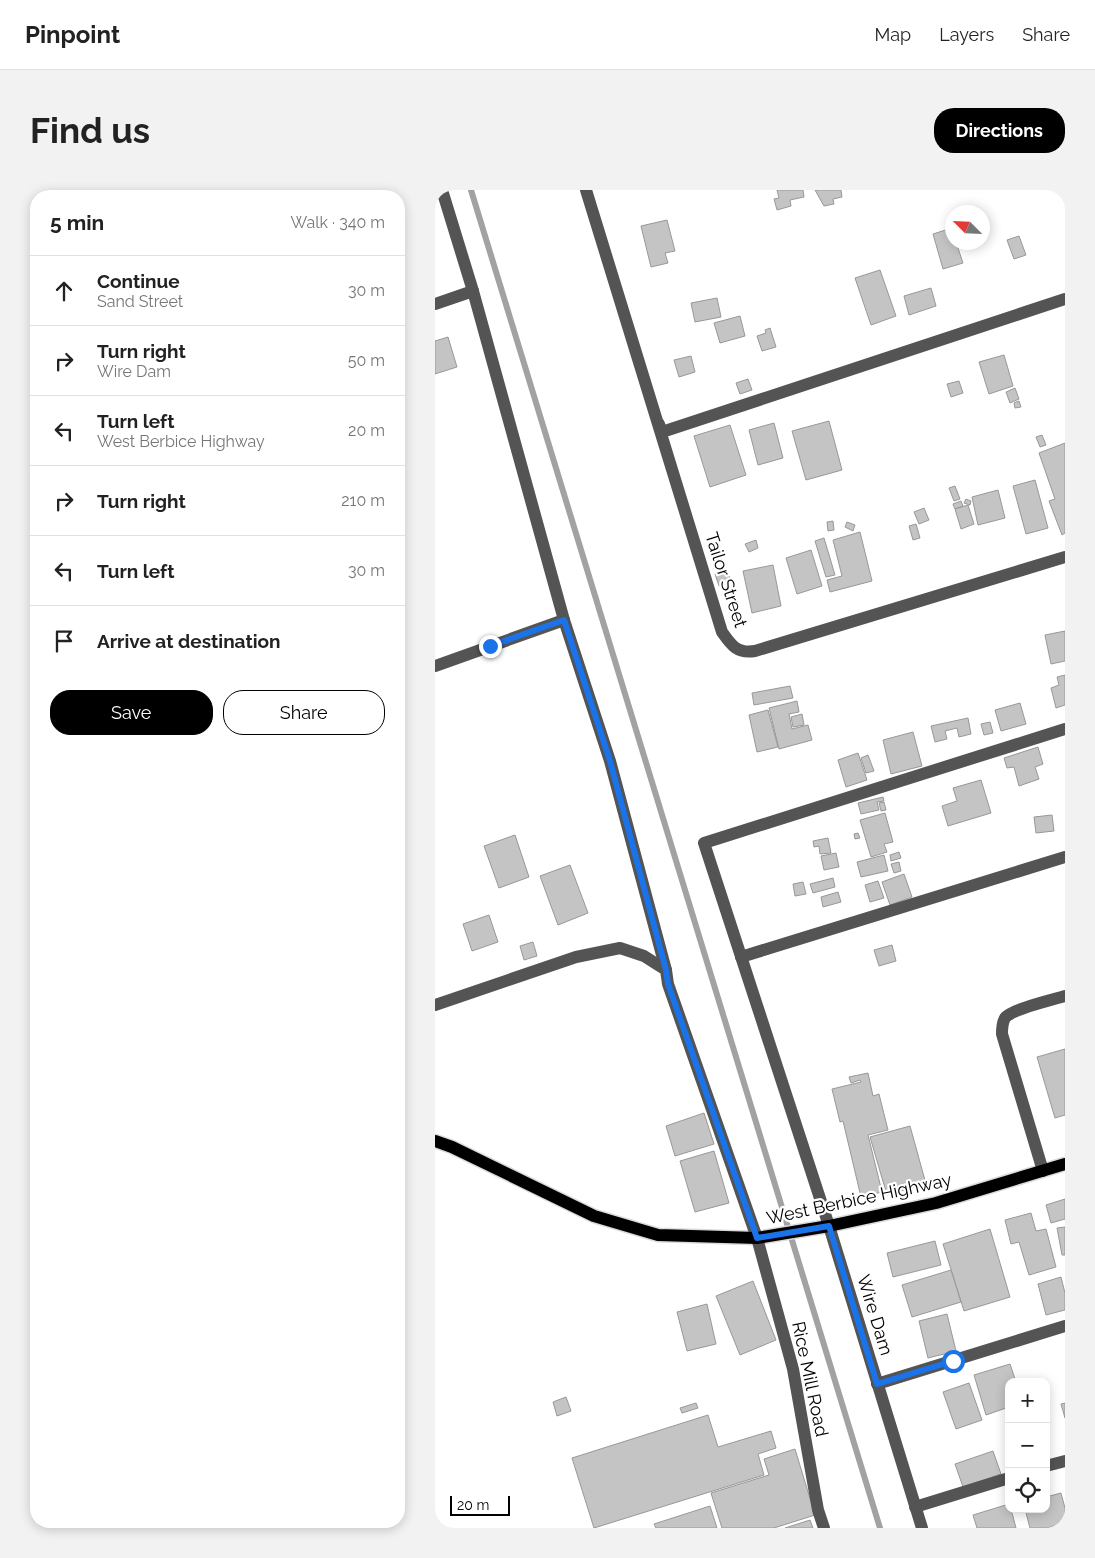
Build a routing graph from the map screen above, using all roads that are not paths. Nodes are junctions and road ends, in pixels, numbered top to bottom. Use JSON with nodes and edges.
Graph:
{"nodes":[{"id":1,"x":442,"y":190,"type":"edge"},
{"id":2,"x":586,"y":190,"type":"edge"},
{"id":3,"x":473,"y":291,"type":"junction"},
{"id":4,"x":1065,"y":300,"type":"edge"},
{"id":5,"x":435,"y":304,"type":"edge"},
{"id":6,"x":656,"y":417,"type":"junction"},
{"id":7,"x":1065,"y":557,"type":"edge"},
{"id":8,"x":564,"y":620,"type":"junction"},
{"id":9,"x":435,"y":666,"type":"edge"},
{"id":10,"x":1065,"y":729,"type":"edge"},
{"id":11,"x":1065,"y":857,"type":"edge"},
{"id":12,"x":741,"y":956,"type":"junction"},
{"id":13,"x":666,"y":970,"type":"junction"},
{"id":14,"x":1065,"y":996,"type":"edge"},
{"id":15,"x":435,"y":1005,"type":"edge"},
{"id":16,"x":435,"y":1141,"type":"edge"},
{"id":17,"x":1065,"y":1164,"type":"edge"},
{"id":18,"x":1043,"y":1171,"type":"junction"},
{"id":19,"x":829,"y":1226,"type":"junction"},
{"id":20,"x":757,"y":1238,"type":"junction"},
{"id":21,"x":1065,"y":1326,"type":"edge"},
{"id":22,"x":877,"y":1384,"type":"junction"},
{"id":23,"x":1065,"y":1461,"type":"edge"},
{"id":24,"x":1050,"y":1465,"type":"edge"},
{"id":25,"x":1005,"y":1479,"type":"edge"},
{"id":26,"x":915,"y":1507,"type":"junction"},
{"id":27,"x":824,"y":1528,"type":"edge"},
{"id":28,"x":922,"y":1528,"type":"edge"}],
"edges":[{"from":1,"to":3,"type":"street","name":"Rice Mill Road"},
{"from":2,"to":6,"type":"street","name":"Tailor Street"},
{"from":3,"to":5,"type":"street"},
{"from":3,"to":8,"type":"street","name":"Rice Mill Road"},
{"from":4,"to":6,"type":"street"},
{"from":6,"to":7,"type":"street","name":"Tailor Street"},
{"from":8,"to":9,"type":"street"},
{"from":8,"to":13,"type":"street","name":"Rice Mill Road"},
{"from":10,"to":12,"type":"street","name":"Wire Dam"},
{"from":11,"to":12,"type":"street"},
{"from":12,"to":19,"type":"street","name":"Wire Dam"},
{"from":13,"to":15,"type":"street"},
{"from":13,"to":20,"type":"street","name":"Rice Mill Road"},
{"from":14,"to":18,"type":"street"},
{"from":16,"to":20,"type":"main road","name":"West Berbice Highway"},
{"from":17,"to":18,"type":"main road","name":"West Berbice Highway"},
{"from":18,"to":19,"type":"main road","name":"West Berbice Highway"},
{"from":19,"to":20,"type":"main road","name":"West Berbice Highway"},
{"from":19,"to":22,"type":"street","name":"Wire Dam"},
{"from":20,"to":27,"type":"street","name":"Rice Mill Road"},
{"from":21,"to":22,"type":"street"},
{"from":22,"to":26,"type":"street","name":"Wire Dam"},
{"from":23,"to":24,"type":"street"},
{"from":25,"to":26,"type":"street"},
{"from":26,"to":28,"type":"street","name":"Wire Dam"}]}
